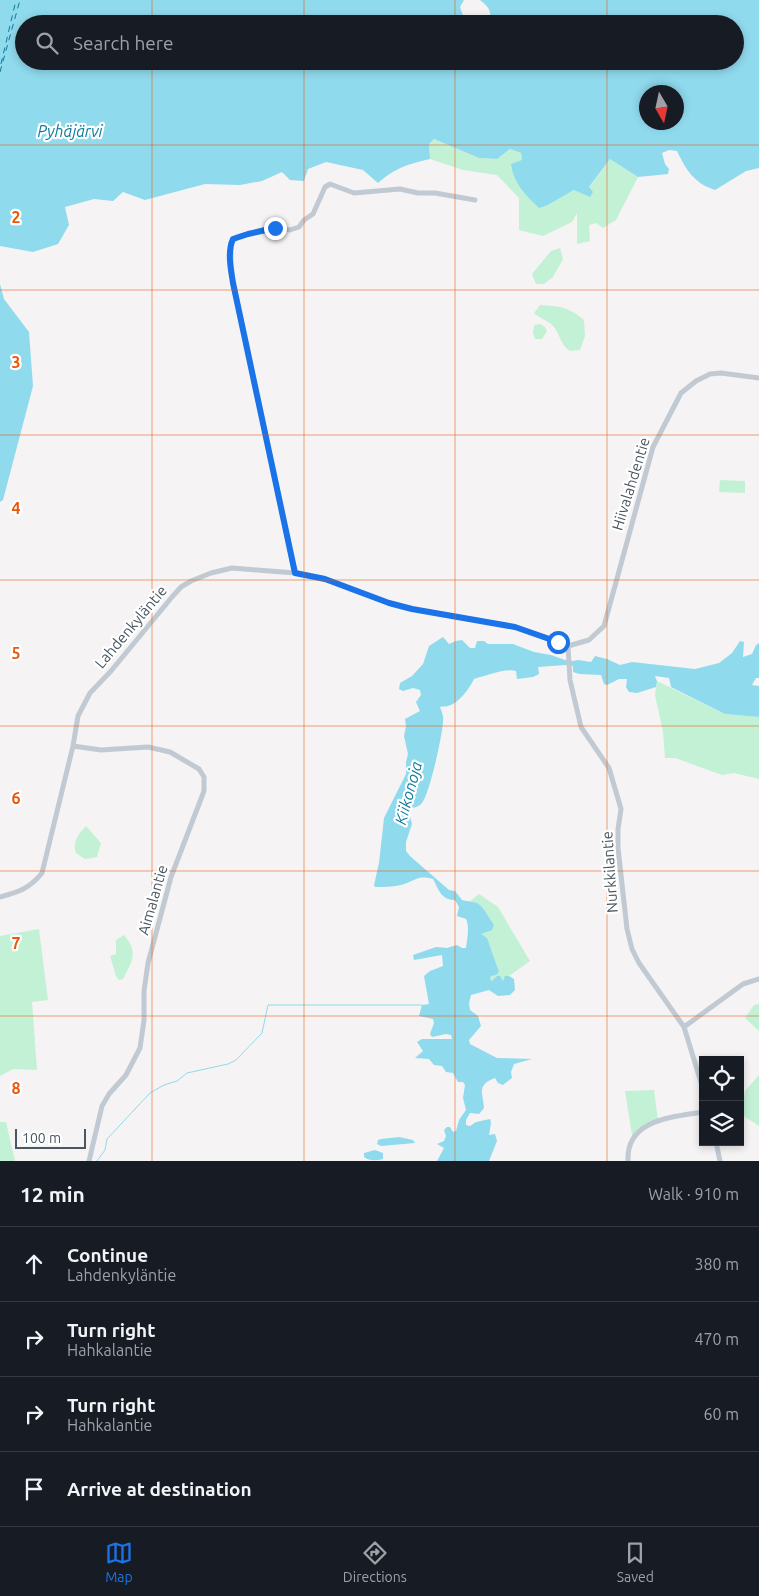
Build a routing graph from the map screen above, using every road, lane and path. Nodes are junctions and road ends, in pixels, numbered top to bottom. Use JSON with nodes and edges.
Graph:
{"nodes":[{"id":1,"x":475,"y":200,"type":"dead end"},
{"id":2,"x":759,"y":378,"type":"edge"},
{"id":3,"x":295,"y":573,"type":"junction"},
{"id":4,"x":568,"y":646,"type":"junction"},
{"id":5,"x":73,"y":746,"type":"junction"},
{"id":6,"x":0,"y":897,"type":"edge"},
{"id":7,"x":759,"y":979,"type":"edge"},
{"id":8,"x":684,"y":1027,"type":"junction"},
{"id":9,"x":699,"y":1076,"type":"edge"},
{"id":10,"x":699,"y":1113,"type":"edge"},
{"id":11,"x":717,"y":1146,"type":"edge"},
{"id":12,"x":89,"y":1161,"type":"edge"},
{"id":13,"x":628,"y":1161,"type":"edge"},
{"id":14,"x":720,"y":1161,"type":"edge"}],
"edges":[{"from":1,"to":3,"type":"street"},
{"from":2,"to":4,"type":"street","name":"Hiivalahdentie"},
{"from":3,"to":4,"type":"street","name":"Lahdenkyläntie"},
{"from":3,"to":5,"type":"street","name":"Lahdenkyläntie"},
{"from":4,"to":8,"type":"street","name":"Nurkkilantie"},
{"from":5,"to":6,"type":"street","name":"Lahdenkyläntie"},
{"from":5,"to":12,"type":"street","name":"Aimalantie"},
{"from":7,"to":8,"type":"street"},
{"from":8,"to":9,"type":"street","name":"Nurkkilantie"},
{"from":10,"to":13,"type":"street"},
{"from":11,"to":14,"type":"street"}]}
